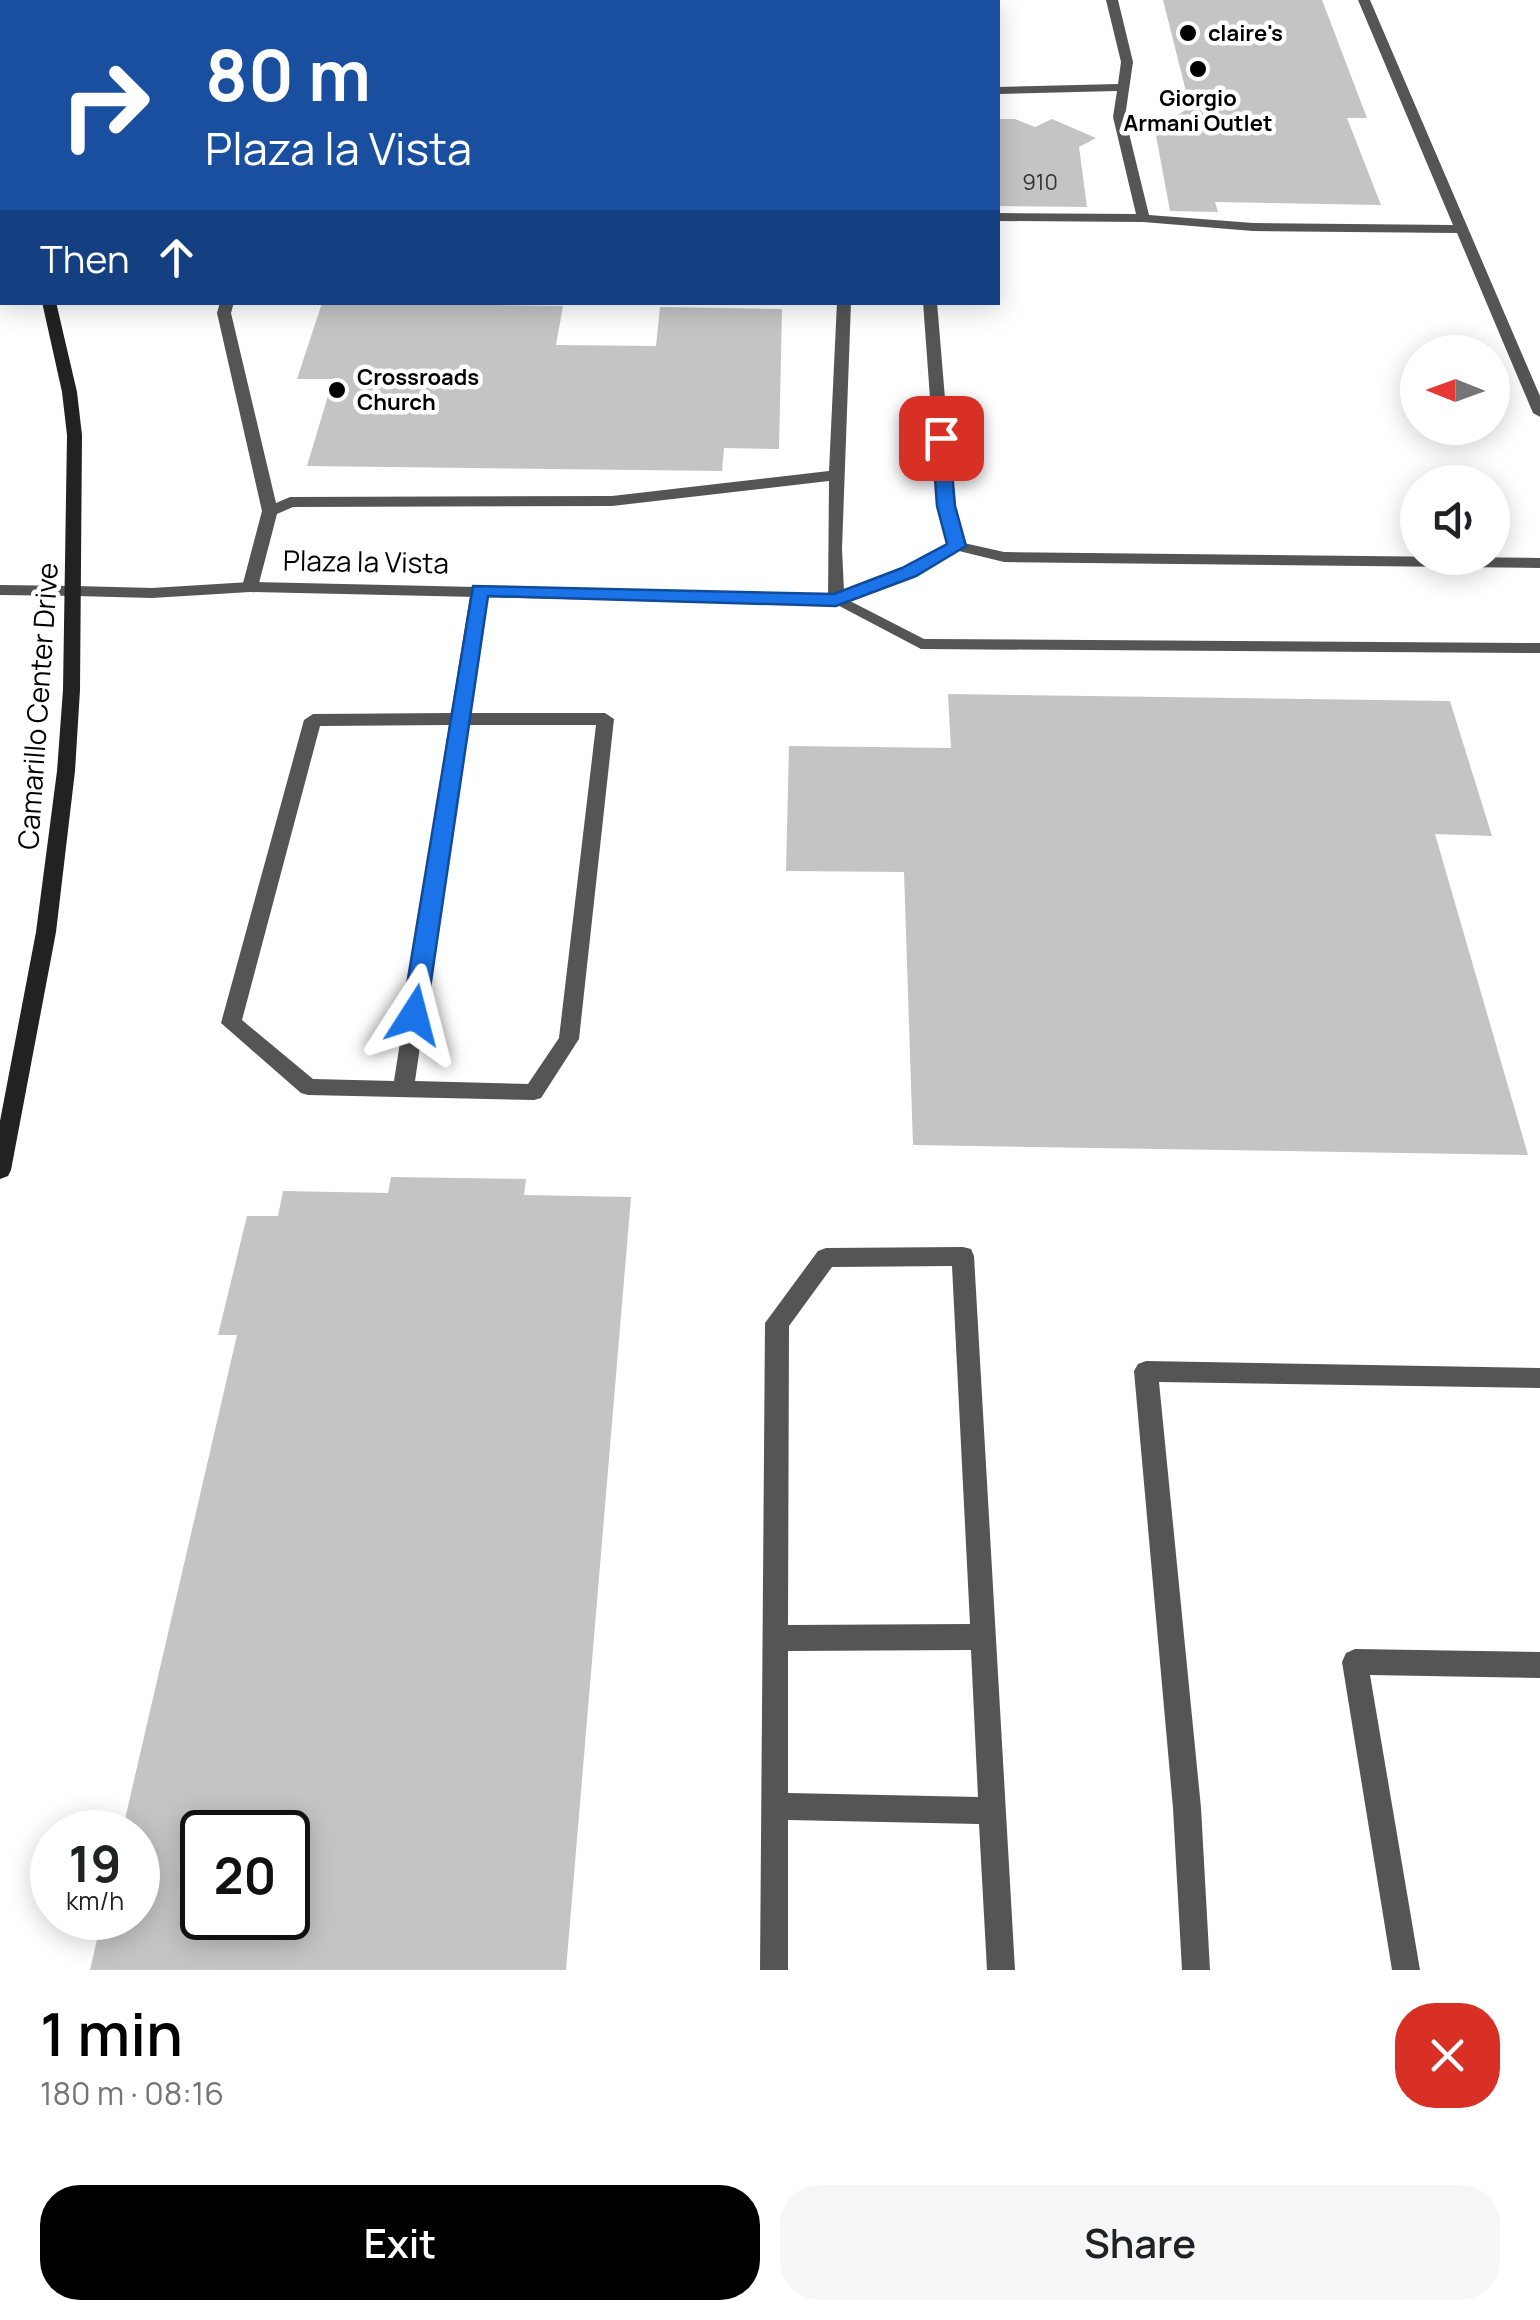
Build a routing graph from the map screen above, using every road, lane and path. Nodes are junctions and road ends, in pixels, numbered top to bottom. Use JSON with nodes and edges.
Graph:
{"nodes":[{"id":1,"x":1112,"y":0,"type":"edge"},
{"id":2,"x":1364,"y":0,"type":"edge"},
{"id":3,"x":1125,"y":87,"type":"junction"},
{"id":4,"x":1000,"y":91,"type":"edge"},
{"id":5,"x":1000,"y":217,"type":"edge"},
{"id":6,"x":1142,"y":218,"type":"junction"},
{"id":7,"x":1462,"y":229,"type":"junction"},
{"id":8,"x":50,"y":305,"type":"edge"},
{"id":9,"x":226,"y":305,"type":"edge"},
{"id":10,"x":844,"y":305,"type":"edge"},
{"id":11,"x":930,"y":305,"type":"edge"},
{"id":12,"x":1540,"y":412,"type":"edge"},
{"id":13,"x":838,"y":476,"type":"junction"},
{"id":14,"x":270,"y":512,"type":"junction"},
{"id":15,"x":957,"y":546,"type":"junction"},
{"id":16,"x":1540,"y":563,"type":"edge"},
{"id":17,"x":250,"y":587,"type":"junction"},
{"id":18,"x":0,"y":590,"type":"edge"},
{"id":19,"x":480,"y":590,"type":"junction"},
{"id":20,"x":76,"y":591,"type":"junction"},
{"id":21,"x":836,"y":600,"type":"junction"},
{"id":22,"x":1540,"y":648,"type":"edge"},
{"id":23,"x":460,"y":719,"type":"junction"},
{"id":24,"x":402,"y":1089,"type":"junction"},
{"id":25,"x":0,"y":1170,"type":"edge"},
{"id":26,"x":1540,"y":1378,"type":"edge"},
{"id":27,"x":983,"y":1636,"type":"junction"},
{"id":28,"x":776,"y":1638,"type":"junction"},
{"id":29,"x":1540,"y":1665,"type":"edge"},
{"id":30,"x":774,"y":1806,"type":"junction"},
{"id":31,"x":992,"y":1811,"type":"junction"},
{"id":32,"x":774,"y":1970,"type":"edge"},
{"id":33,"x":1001,"y":1970,"type":"edge"},
{"id":34,"x":1196,"y":1970,"type":"edge"},
{"id":35,"x":1406,"y":1970,"type":"edge"}],
"edges":[{"from":1,"to":3,"type":"street"},
{"from":2,"to":7,"type":"street"},
{"from":3,"to":4,"type":"street"},
{"from":3,"to":6,"type":"street"},
{"from":5,"to":6,"type":"street"},
{"from":6,"to":7,"type":"street"},
{"from":7,"to":12,"type":"street"},
{"from":8,"to":20,"type":"street","name":"Camarillo Center Drive"},
{"from":9,"to":14,"type":"street"},
{"from":10,"to":13,"type":"street"},
{"from":11,"to":15,"type":"street"},
{"from":13,"to":14,"type":"street"},
{"from":13,"to":21,"type":"street"},
{"from":14,"to":17,"type":"street"},
{"from":15,"to":16,"type":"street"},
{"from":15,"to":21,"type":"street"},
{"from":17,"to":19,"type":"street","name":"Plaza la Vista"},
{"from":17,"to":20,"type":"street","name":"Plaza la Vista"},
{"from":18,"to":20,"type":"street","name":"Plaza la Vista"},
{"from":19,"to":21,"type":"street","name":"Plaza la Vista"},
{"from":19,"to":23,"type":"street"},
{"from":20,"to":25,"type":"street","name":"Camarillo Center Drive"},
{"from":21,"to":22,"type":"street"},
{"from":23,"to":24,"type":"street"},
{"from":23,"to":24,"type":"street"},
{"from":23,"to":24,"type":"street"},
{"from":26,"to":34,"type":"street"},
{"from":27,"to":28,"type":"street"},
{"from":27,"to":28,"type":"street"},
{"from":27,"to":31,"type":"street"},
{"from":28,"to":30,"type":"street"},
{"from":29,"to":35,"type":"street"},
{"from":30,"to":31,"type":"street"},
{"from":30,"to":32,"type":"street"},
{"from":31,"to":33,"type":"street"}]}
